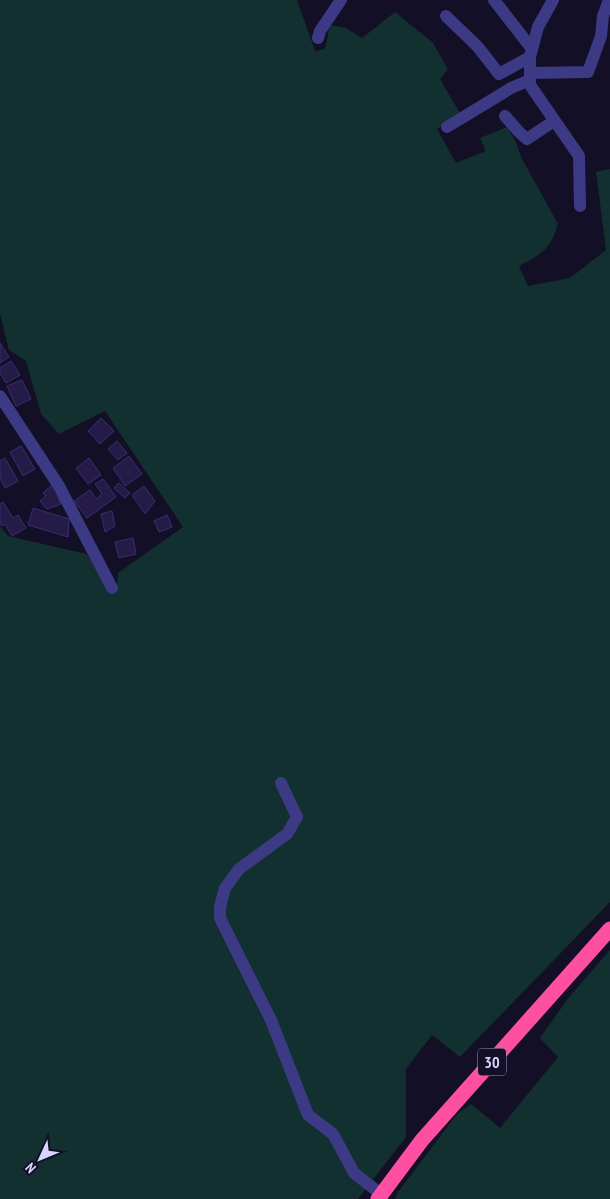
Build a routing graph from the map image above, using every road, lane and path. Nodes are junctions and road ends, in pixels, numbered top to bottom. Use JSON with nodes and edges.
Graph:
{"nodes":[{"id":1,"x":341,"y":0,"type":"edge"},
{"id":2,"x":494,"y":0,"type":"edge"},
{"id":3,"x":553,"y":0,"type":"edge"},
{"id":4,"x":610,"y":0,"type":"edge"},
{"id":5,"x":446,"y":16,"type":"dead end"},
{"id":6,"x":318,"y":38,"type":"dead end"},
{"id":7,"x":531,"y":53,"type":"junction"},
{"id":8,"x":530,"y":77,"type":"junction"},
{"id":9,"x":505,"y":116,"type":"dead end"},
{"id":10,"x":554,"y":121,"type":"junction"},
{"id":11,"x":447,"y":126,"type":"dead end"},
{"id":12,"x":580,"y":206,"type":"dead end"},
{"id":13,"x":0,"y":396,"type":"edge"},
{"id":14,"x":112,"y":588,"type":"dead end"},
{"id":15,"x":281,"y":783,"type":"dead end"},
{"id":16,"x":610,"y":929,"type":"edge"},
{"id":17,"x":380,"y":1197,"type":"edge"}],
"edges":[{"from":1,"to":6,"type":"street"},
{"from":2,"to":7,"type":"street"},
{"from":3,"to":7,"type":"street"},
{"from":4,"to":8,"type":"street"},
{"from":5,"to":7,"type":"street"},
{"from":7,"to":8,"type":"street"},
{"from":8,"to":10,"type":"street"},
{"from":8,"to":11,"type":"street"},
{"from":9,"to":10,"type":"street"},
{"from":10,"to":12,"type":"street"},
{"from":13,"to":14,"type":"street"},
{"from":15,"to":17,"type":"street"},
{"from":16,"to":17,"type":"highway","number":"30"}]}
